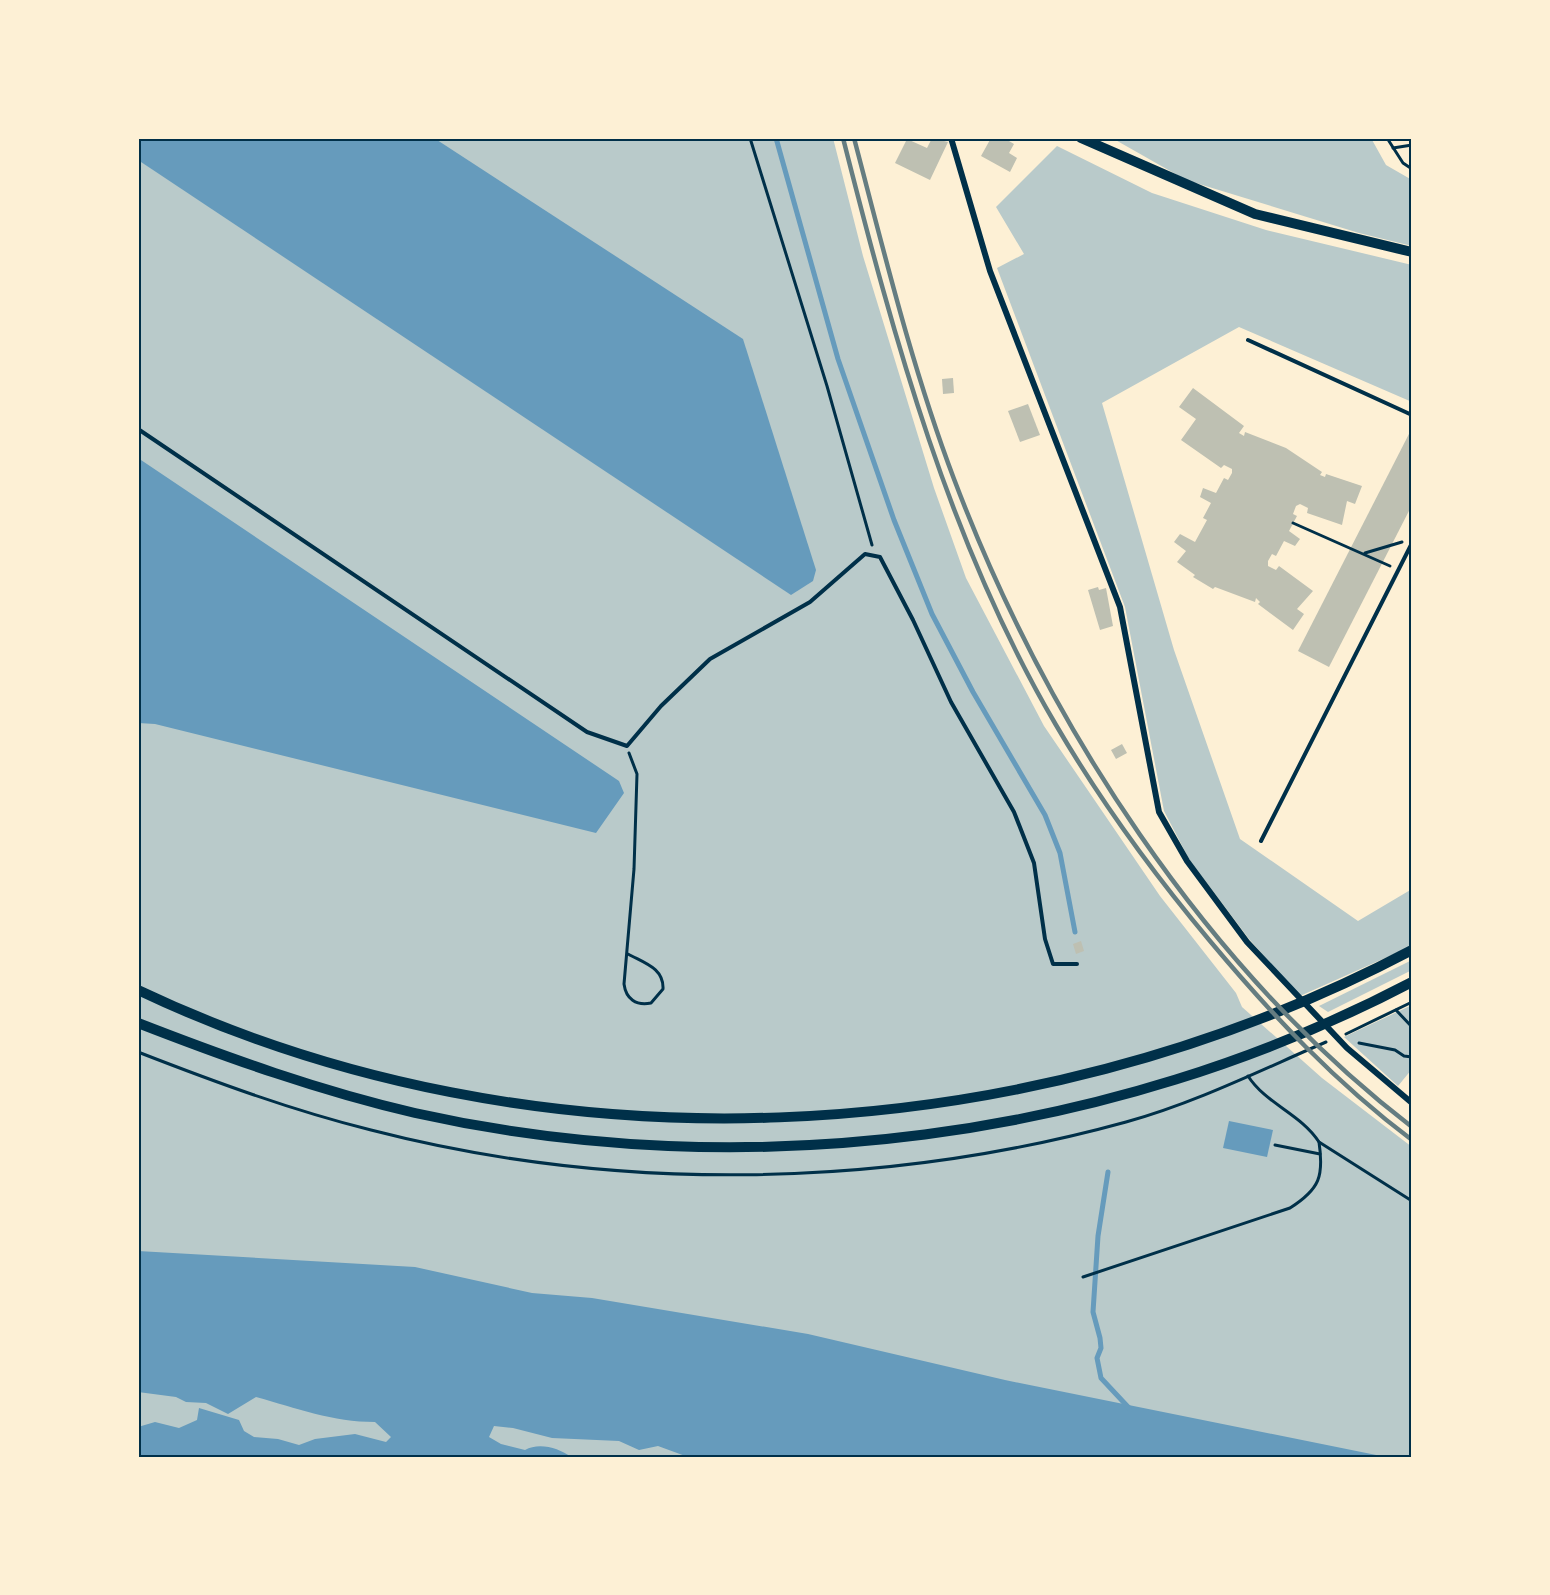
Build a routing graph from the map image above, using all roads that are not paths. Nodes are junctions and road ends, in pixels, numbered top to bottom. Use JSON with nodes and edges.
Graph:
{"nodes":[{"id":1,"x":951,"y":138,"type":"edge"},
{"id":2,"x":1081,"y":138,"type":"edge"},
{"id":3,"x":1412,"y":252,"type":"edge"},
{"id":4,"x":1248,"y":340,"type":"dead end"},
{"id":5,"x":1412,"y":415,"type":"edge"},
{"id":6,"x":138,"y":429,"type":"edge"},
{"id":7,"x":1412,"y":543,"type":"edge"},
{"id":8,"x":1261,"y":841,"type":"dead end"},
{"id":9,"x":1412,"y":950,"type":"edge"},
{"id":10,"x":1077,"y":964,"type":"dead end"},
{"id":11,"x":1412,"y":982,"type":"edge"},
{"id":12,"x":138,"y":990,"type":"edge"},
{"id":13,"x":138,"y":1023,"type":"edge"},
{"id":14,"x":1412,"y":1103,"type":"edge"}],
"edges":[{"from":1,"to":14,"type":"street"},
{"from":2,"to":3,"type":"main road"},
{"from":4,"to":5,"type":"lane"},
{"from":6,"to":10,"type":"lane"},
{"from":7,"to":8,"type":"lane"},
{"from":9,"to":12,"type":"main road"},
{"from":11,"to":13,"type":"main road"}]}
